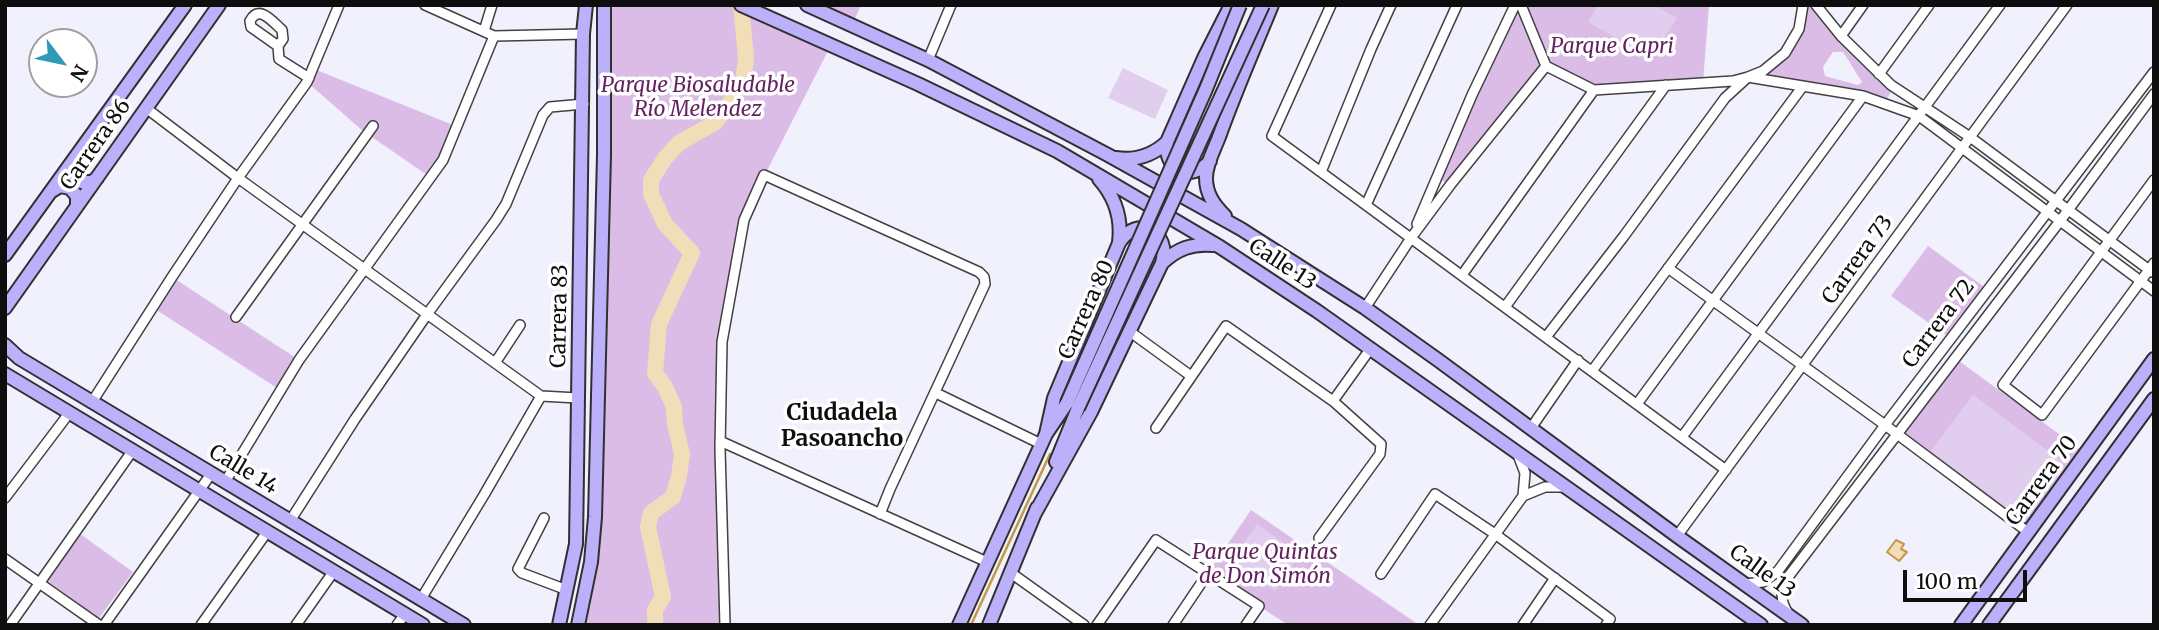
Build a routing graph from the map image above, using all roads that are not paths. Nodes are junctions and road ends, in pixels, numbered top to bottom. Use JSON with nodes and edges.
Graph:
{"nodes":[{"id":1,"x":185,"y":5,"type":"edge"},
{"id":2,"x":219,"y":5,"type":"edge"},
{"id":3,"x":340,"y":5,"type":"edge"},
{"id":4,"x":425,"y":5,"type":"edge"},
{"id":5,"x":492,"y":5,"type":"edge"},
{"id":6,"x":586,"y":5,"type":"edge"},
{"id":7,"x":604,"y":5,"type":"edge"},
{"id":8,"x":741,"y":5,"type":"edge"},
{"id":9,"x":807,"y":5,"type":"edge"},
{"id":10,"x":951,"y":5,"type":"edge"},
{"id":11,"x":1231,"y":5,"type":"edge"},
{"id":12,"x":1240,"y":5,"type":"edge"},
{"id":13,"x":1263,"y":5,"type":"edge"},
{"id":14,"x":1272,"y":5,"type":"edge"},
{"id":15,"x":1331,"y":5,"type":"edge"},
{"id":16,"x":1391,"y":5,"type":"edge"},
{"id":17,"x":1457,"y":5,"type":"edge"},
{"id":18,"x":1515,"y":5,"type":"edge"},
{"id":19,"x":1521,"y":5,"type":"edge"},
{"id":20,"x":1803,"y":5,"type":"edge"},
{"id":21,"x":1816,"y":5,"type":"edge"},
{"id":22,"x":1864,"y":5,"type":"edge"},
{"id":23,"x":1929,"y":5,"type":"edge"},
{"id":24,"x":2000,"y":5,"type":"edge"},
{"id":25,"x":2067,"y":5,"type":"edge"},
{"id":26,"x":484,"y":31,"type":"junction"},
{"id":27,"x":583,"y":34,"type":"junction"},
{"id":28,"x":494,"y":36,"type":"junction"},
{"id":29,"x":1841,"y":36,"type":"junction"},
{"id":30,"x":278,"y":46,"type":"dead end"},
{"id":31,"x":928,"y":60,"type":"junction"},
{"id":32,"x":1546,"y":66,"type":"junction"},
{"id":33,"x":2154,"y":72,"type":"edge"},
{"id":34,"x":1879,"y":74,"type":"junction"},
{"id":35,"x":309,"y":78,"type":"junction"},
{"id":36,"x":1748,"y":78,"type":"junction"},
{"id":37,"x":1667,"y":85,"type":"junction"},
{"id":38,"x":1891,"y":85,"type":"junction"},
{"id":39,"x":1803,"y":86,"type":"junction"},
{"id":40,"x":1594,"y":90,"type":"junction"},
{"id":41,"x":2154,"y":94,"type":"edge"},
{"id":42,"x":1863,"y":96,"type":"junction"},
{"id":43,"x":1881,"y":101,"type":"junction"},
{"id":44,"x":584,"y":104,"type":"junction"},
{"id":45,"x":146,"y":108,"type":"junction"},
{"id":46,"x":1922,"y":112,"type":"junction"},
{"id":47,"x":373,"y":126,"type":"dead end"},
{"id":48,"x":583,"y":137,"type":"junction"},
{"id":49,"x":1970,"y":137,"type":"junction"},
{"id":50,"x":1167,"y":142,"type":"junction"},
{"id":51,"x":1962,"y":148,"type":"junction"},
{"id":52,"x":604,"y":155,"type":"junction"},
{"id":53,"x":1108,"y":155,"type":"junction"},
{"id":54,"x":1210,"y":160,"type":"junction"},
{"id":55,"x":73,"y":161,"type":"junction"},
{"id":56,"x":1092,"y":172,"type":"junction"},
{"id":57,"x":1321,"y":172,"type":"junction"},
{"id":58,"x":97,"y":178,"type":"junction"},
{"id":59,"x":239,"y":178,"type":"junction"},
{"id":60,"x":581,"y":180,"type":"junction"},
{"id":61,"x":2154,"y":180,"type":"edge"},
{"id":62,"x":51,"y":192,"type":"junction"},
{"id":63,"x":602,"y":200,"type":"junction"},
{"id":64,"x":2056,"y":201,"type":"junction"},
{"id":65,"x":1366,"y":205,"type":"junction"},
{"id":66,"x":77,"y":206,"type":"junction"},
{"id":67,"x":2069,"y":210,"type":"junction"},
{"id":68,"x":2048,"y":212,"type":"junction"},
{"id":69,"x":2060,"y":221,"type":"junction"},
{"id":70,"x":304,"y":223,"type":"junction"},
{"id":71,"x":1241,"y":229,"type":"junction"},
{"id":72,"x":1412,"y":238,"type":"junction"},
{"id":73,"x":2110,"y":240,"type":"junction"},
{"id":74,"x":1119,"y":243,"type":"junction"},
{"id":75,"x":1220,"y":247,"type":"junction"},
{"id":76,"x":2101,"y":252,"type":"junction"},
{"id":77,"x":5,"y":255,"type":"edge"},
{"id":78,"x":1162,"y":263,"type":"junction"},
{"id":79,"x":365,"y":268,"type":"junction"},
{"id":80,"x":1668,"y":268,"type":"junction"},
{"id":81,"x":2152,"y":268,"type":"edge"},
{"id":82,"x":1462,"y":275,"type":"junction"},
{"id":83,"x":2140,"y":281,"type":"junction"},
{"id":84,"x":2154,"y":291,"type":"edge"},
{"id":85,"x":1713,"y":301,"type":"junction"},
{"id":86,"x":1505,"y":307,"type":"junction"},
{"id":87,"x":5,"y":308,"type":"edge"},
{"id":88,"x":1365,"y":308,"type":"junction"},
{"id":89,"x":428,"y":313,"type":"junction"},
{"id":90,"x":236,"y":317,"type":"dead end"},
{"id":91,"x":520,"y":326,"type":"dead end"},
{"id":92,"x":1129,"y":331,"type":"junction"},
{"id":93,"x":1758,"y":334,"type":"junction"},
{"id":94,"x":1546,"y":337,"type":"junction"},
{"id":95,"x":5,"y":345,"type":"edge"},
{"id":96,"x":1371,"y":348,"type":"junction"},
{"id":97,"x":2154,"y":359,"type":"edge"},
{"id":98,"x":1578,"y":360,"type":"junction"},
{"id":99,"x":495,"y":362,"type":"junction"},
{"id":100,"x":1802,"y":365,"type":"junction"},
{"id":101,"x":1592,"y":371,"type":"junction"},
{"id":102,"x":5,"y":374,"type":"edge"},
{"id":103,"x":1191,"y":376,"type":"junction"},
{"id":104,"x":936,"y":393,"type":"junction"},
{"id":105,"x":541,"y":396,"type":"junction"},
{"id":106,"x":578,"y":398,"type":"junction"},
{"id":107,"x":2154,"y":399,"type":"edge"},
{"id":108,"x":1332,"y":401,"type":"junction"},
{"id":109,"x":92,"y":402,"type":"junction"},
{"id":110,"x":1637,"y":404,"type":"junction"},
{"id":111,"x":1072,"y":405,"type":"junction"},
{"id":112,"x":70,"y":412,"type":"junction"},
{"id":113,"x":1885,"y":425,"type":"junction"},
{"id":114,"x":1156,"y":428,"type":"dead end"},
{"id":115,"x":1531,"y":428,"type":"junction"},
{"id":116,"x":1896,"y":434,"type":"junction"},
{"id":117,"x":1682,"y":437,"type":"junction"},
{"id":118,"x":1044,"y":439,"type":"junction"},
{"id":119,"x":720,"y":442,"type":"junction"},
{"id":120,"x":1513,"y":448,"type":"junction"},
{"id":121,"x":133,"y":450,"type":"junction"},
{"id":122,"x":1726,"y":470,"type":"junction"},
{"id":123,"x":211,"y":474,"type":"junction"},
{"id":124,"x":225,"y":482,"type":"junction"},
{"id":125,"x":1569,"y":488,"type":"junction"},
{"id":126,"x":200,"y":491,"type":"junction"},
{"id":127,"x":1523,"y":496,"type":"junction"},
{"id":128,"x":5,"y":498,"type":"edge"},
{"id":129,"x":880,"y":514,"type":"junction"},
{"id":130,"x":1034,"y":515,"type":"junction"},
{"id":131,"x":544,"y":518,"type":"dead end"},
{"id":132,"x":290,"y":521,"type":"junction"},
{"id":133,"x":267,"y":531,"type":"junction"},
{"id":134,"x":2028,"y":532,"type":"junction"},
{"id":135,"x":1495,"y":534,"type":"junction"},
{"id":136,"x":1677,"y":536,"type":"junction"},
{"id":137,"x":1319,"y":538,"type":"dead end"},
{"id":138,"x":576,"y":544,"type":"junction"},
{"id":139,"x":593,"y":545,"type":"junction"},
{"id":140,"x":5,"y":559,"type":"edge"},
{"id":141,"x":987,"y":562,"type":"junction"},
{"id":142,"x":334,"y":571,"type":"junction"},
{"id":143,"x":571,"y":573,"type":"junction"},
{"id":144,"x":1011,"y":573,"type":"junction"},
{"id":145,"x":1208,"y":573,"type":"junction"},
{"id":146,"x":1381,"y":574,"type":"dead end"},
{"id":147,"x":588,"y":578,"type":"junction"},
{"id":148,"x":1555,"y":578,"type":"junction"},
{"id":149,"x":40,"y":584,"type":"junction"},
{"id":150,"x":1745,"y":584,"type":"junction"},
{"id":151,"x":1990,"y":585,"type":"junction"},
{"id":152,"x":567,"y":590,"type":"junction"},
{"id":153,"x":2008,"y":598,"type":"junction"},
{"id":154,"x":421,"y":599,"type":"junction"},
{"id":155,"x":401,"y":619,"type":"edge"},
{"id":156,"x":1797,"y":621,"type":"edge"},
{"id":157,"x":1608,"y":622,"type":"edge"},
{"id":158,"x":1754,"y":623,"type":"edge"},
{"id":159,"x":10,"y":625,"type":"edge"},
{"id":160,"x":101,"y":625,"type":"edge"},
{"id":161,"x":201,"y":625,"type":"edge"},
{"id":162,"x":296,"y":625,"type":"edge"},
{"id":163,"x":423,"y":625,"type":"edge"},
{"id":164,"x":464,"y":625,"type":"edge"},
{"id":165,"x":559,"y":625,"type":"edge"},
{"id":166,"x":578,"y":625,"type":"edge"},
{"id":167,"x":725,"y":625,"type":"edge"},
{"id":168,"x":959,"y":625,"type":"edge"},
{"id":169,"x":989,"y":625,"type":"edge"},
{"id":170,"x":1084,"y":625,"type":"edge"},
{"id":171,"x":1097,"y":625,"type":"edge"},
{"id":172,"x":1173,"y":625,"type":"edge"},
{"id":173,"x":1246,"y":625,"type":"edge"},
{"id":174,"x":1430,"y":625,"type":"edge"},
{"id":175,"x":1523,"y":625,"type":"edge"},
{"id":176,"x":1961,"y":625,"type":"edge"},
{"id":177,"x":1989,"y":625,"type":"edge"}],
"edges":[{"from":1,"to":55,"type":"main road","name":"Carrera 86"},
{"from":2,"to":45,"type":"main road","name":"Carrera 86"},
{"from":3,"to":35,"type":"street"},
{"from":4,"to":26,"type":"street"},
{"from":5,"to":26,"type":"street"},
{"from":6,"to":27,"type":"main road","name":"Carrera 83"},
{"from":7,"to":52,"type":"main road","name":"Carrera 83"},
{"from":8,"to":56,"type":"main road","name":"Calle 13"},
{"from":9,"to":31,"type":"main road","name":"Calle 13"},
{"from":10,"to":31,"type":"street"},
{"from":11,"to":50,"type":"main road"},
{"from":12,"to":111,"type":"main road","name":"Carrera 80","bridge":true},
{"from":13,"to":111,"type":"main road","name":"Carrera 80","bridge":true},
{"from":14,"to":54,"type":"main road"},
{"from":15,"to":57,"type":"street"},
{"from":16,"to":57,"type":"street"},
{"from":17,"to":65,"type":"street"},
{"from":18,"to":72,"type":"street"},
{"from":19,"to":32,"type":"street"},
{"from":20,"to":36,"type":"street"},
{"from":21,"to":29,"type":"street"},
{"from":22,"to":29,"type":"street"},
{"from":23,"to":34,"type":"street"},
{"from":24,"to":46,"type":"street"},
{"from":25,"to":49,"type":"street","name":"Carrera 73"},
{"from":26,"to":28,"type":"street"},
{"from":27,"to":28,"type":"street"},
{"from":27,"to":44,"type":"main road","name":"Carrera 83"},
{"from":28,"to":79,"type":"street"},
{"from":29,"to":34,"type":"street"},
{"from":30,"to":35,"type":"street"},
{"from":31,"to":53,"type":"main road","name":"Calle 13"},
{"from":32,"to":40,"type":"street"},
{"from":32,"to":72,"type":"street"},
{"from":33,"to":64,"type":"street","name":"Carrera 72"},
{"from":34,"to":38,"type":"street"},
{"from":35,"to":59,"type":"street"},
{"from":36,"to":37,"type":"street"},
{"from":36,"to":39,"type":"street"},
{"from":36,"to":94,"type":"street"},
{"from":37,"to":40,"type":"street"},
{"from":37,"to":86,"type":"street"},
{"from":38,"to":43,"type":"street"},
{"from":38,"to":46,"type":"street"},
{"from":39,"to":42,"type":"street"},
{"from":39,"to":80,"type":"street"},
{"from":40,"to":82,"type":"street"},
{"from":41,"to":67,"type":"street","name":"Carrera 72"},
{"from":42,"to":43,"type":"street"},
{"from":42,"to":85,"type":"street"},
{"from":43,"to":46,"type":"street"},
{"from":44,"to":48,"type":"main road","name":"Carrera 83"},
{"from":44,"to":89,"type":"street"},
{"from":45,"to":58,"type":"main road","name":"Carrera 86"},
{"from":45,"to":59,"type":"street"},
{"from":46,"to":49,"type":"street"},
{"from":46,"to":51,"type":"street"},
{"from":46,"to":93,"type":"street"},
{"from":47,"to":70,"type":"street"},
{"from":48,"to":52,"type":"main road"},
{"from":48,"to":60,"type":"main road","name":"Carrera 83"},
{"from":49,"to":51,"type":"street","name":"Carrera 73"},
{"from":49,"to":64,"type":"street"},
{"from":50,"to":53,"type":"main road"},
{"from":50,"to":54,"type":"main road"},
{"from":51,"to":68,"type":"street"},
{"from":51,"to":100,"type":"street","name":"Carrera 73"},
{"from":52,"to":63,"type":"main road","name":"Carrera 83"},
{"from":53,"to":71,"type":"main road","name":"Calle 13"},
{"from":54,"to":71,"type":"main road"},
{"from":55,"to":58,"type":"main road"},
{"from":55,"to":62,"type":"main road","name":"Carrera 86"},
{"from":56,"to":74,"type":"main road"},
{"from":56,"to":75,"type":"main road","name":"Calle 13"},
{"from":57,"to":65,"type":"street"},
{"from":58,"to":66,"type":"main road","name":"Carrera 86"},
{"from":59,"to":70,"type":"street"},
{"from":59,"to":109,"type":"street"},
{"from":60,"to":63,"type":"main road"},
{"from":60,"to":106,"type":"main road","name":"Carrera 83"},
{"from":61,"to":73,"type":"street"},
{"from":62,"to":66,"type":"main road"},
{"from":62,"to":77,"type":"main road","name":"Carrera 86"},
{"from":63,"to":139,"type":"main road","name":"Carrera 83"},
{"from":64,"to":67,"type":"street"},
{"from":64,"to":68,"type":"street","name":"Carrera 72"},
{"from":65,"to":72,"type":"street"},
{"from":66,"to":87,"type":"main road","name":"Carrera 86"},
{"from":67,"to":69,"type":"street","name":"Carrera 72"},
{"from":67,"to":73,"type":"street"},
{"from":68,"to":69,"type":"street"},
{"from":68,"to":113,"type":"street","name":"Carrera 72"},
{"from":69,"to":76,"type":"street"},
{"from":69,"to":116,"type":"street","name":"Carrera 72"},
{"from":70,"to":79,"type":"street"},
{"from":70,"to":90,"type":"street"},
{"from":71,"to":88,"type":"main road","name":"Calle 13"},
{"from":72,"to":82,"type":"street"},
{"from":72,"to":88,"type":"street"},
{"from":73,"to":76,"type":"street"},
{"from":73,"to":81,"type":"street"},
{"from":74,"to":78,"type":"main road"},
{"from":74,"to":118,"type":"main road"},
{"from":75,"to":78,"type":"main road"},
{"from":75,"to":96,"type":"main road","name":"Calle 13"},
{"from":76,"to":83,"type":"street"},
{"from":76,"to":83,"type":"street"},
{"from":78,"to":92,"type":"main road"},
{"from":79,"to":89,"type":"street"},
{"from":79,"to":124,"type":"street"},
{"from":80,"to":85,"type":"street"},
{"from":80,"to":101,"type":"street"},
{"from":81,"to":83,"type":"street"},
{"from":82,"to":86,"type":"street"},
{"from":83,"to":84,"type":"street"},
{"from":85,"to":93,"type":"street"},
{"from":85,"to":110,"type":"street"},
{"from":86,"to":94,"type":"street"},
{"from":88,"to":115,"type":"main road","name":"Calle 13"},
{"from":89,"to":99,"type":"street"},
{"from":89,"to":132,"type":"street"},
{"from":91,"to":99,"type":"street"},
{"from":92,"to":103,"type":"street"},
{"from":92,"to":130,"type":"main road"},
{"from":93,"to":100,"type":"street"},
{"from":93,"to":117,"type":"street"},
{"from":94,"to":98,"type":"street"},
{"from":95,"to":109,"type":"main road","name":"Calle 14"},
{"from":96,"to":108,"type":"street"},
{"from":96,"to":120,"type":"main road","name":"Calle 13"},
{"from":97,"to":134,"type":"main road","name":"Carrera 70"},
{"from":98,"to":101,"type":"street"},
{"from":98,"to":115,"type":"street"},
{"from":99,"to":105,"type":"street"},
{"from":100,"to":113,"type":"street"},
{"from":100,"to":122,"type":"street","name":"Carrera 73"},
{"from":101,"to":110,"type":"street"},
{"from":102,"to":112,"type":"main road","name":"Calle 14"},
{"from":103,"to":108,"type":"street"},
{"from":103,"to":114,"type":"street"},
{"from":104,"to":118,"type":"street"},
{"from":104,"to":119,"type":"street"},
{"from":104,"to":129,"type":"street"},
{"from":105,"to":106,"type":"street"},
{"from":105,"to":154,"type":"street"},
{"from":106,"to":138,"type":"main road","name":"Carrera 83"},
{"from":107,"to":153,"type":"main road","name":"Carrera 70"},
{"from":108,"to":137,"type":"street"},
{"from":109,"to":123,"type":"main road","name":"Calle 14"},
{"from":110,"to":117,"type":"street"},
{"from":111,"to":118,"type":"main road","name":"Carrera 80"},
{"from":111,"to":130,"type":"main road","name":"Carrera 80"},
{"from":112,"to":121,"type":"main road","name":"Calle 14"},
{"from":112,"to":128,"type":"street"},
{"from":113,"to":116,"type":"street"},
{"from":113,"to":150,"type":"street","name":"Carrera 72"},
{"from":115,"to":136,"type":"main road","name":"Calle 13"},
{"from":116,"to":134,"type":"street"},
{"from":116,"to":156,"type":"street","name":"Carrera 72"},
{"from":117,"to":122,"type":"street"},
{"from":118,"to":141,"type":"main road","name":"Carrera 80"},
{"from":119,"to":129,"type":"street"},
{"from":119,"to":167,"type":"street"},
{"from":120,"to":125,"type":"main road","name":"Calle 13"},
{"from":120,"to":127,"type":"street"},
{"from":121,"to":126,"type":"main road","name":"Calle 14"},
{"from":121,"to":149,"type":"street"},
{"from":122,"to":136,"type":"street","name":"Carrera 73"},
{"from":123,"to":124,"type":"main road","name":"Calle 14"},
{"from":123,"to":126,"type":"street"},
{"from":124,"to":132,"type":"main road","name":"Calle 14"},
{"from":125,"to":127,"type":"street"},
{"from":125,"to":158,"type":"main road","name":"Calle 13"},
{"from":126,"to":133,"type":"main road","name":"Calle 14"},
{"from":126,"to":160,"type":"street"},
{"from":127,"to":135,"type":"street"},
{"from":129,"to":141,"type":"street"},
{"from":130,"to":144,"type":"main road","name":"Carrera 80"},
{"from":131,"to":152,"type":"street"},
{"from":132,"to":154,"type":"main road","name":"Calle 14"},
{"from":133,"to":142,"type":"main road","name":"Calle 14"},
{"from":133,"to":161,"type":"street"},
{"from":134,"to":151,"type":"main road","name":"Carrera 70"},
{"from":135,"to":146,"type":"street"},
{"from":135,"to":148,"type":"street"},
{"from":135,"to":174,"type":"street"},
{"from":136,"to":150,"type":"main road","name":"Calle 13"},
{"from":138,"to":139,"type":"main road"},
{"from":138,"to":143,"type":"main road","name":"Carrera 83"},
{"from":139,"to":147,"type":"main road","name":"Carrera 83"},
{"from":140,"to":149,"type":"street"},
{"from":141,"to":168,"type":"main road","name":"Carrera 80"},
{"from":142,"to":155,"type":"main road","name":"Calle 14"},
{"from":142,"to":162,"type":"street"},
{"from":143,"to":147,"type":"main road"},
{"from":143,"to":152,"type":"main road","name":"Carrera 83"},
{"from":144,"to":169,"type":"main road","name":"Carrera 80"},
{"from":144,"to":170,"type":"street"},
{"from":145,"to":171,"type":"street"},
{"from":145,"to":172,"type":"street"},
{"from":145,"to":173,"type":"street"},
{"from":147,"to":166,"type":"main road","name":"Carrera 83"},
{"from":148,"to":157,"type":"street"},
{"from":148,"to":175,"type":"street"},
{"from":149,"to":159,"type":"street"},
{"from":149,"to":160,"type":"street"},
{"from":150,"to":156,"type":"main road","name":"Calle 13"},
{"from":151,"to":153,"type":"main road"},
{"from":151,"to":176,"type":"main road","name":"Carrera 70"},
{"from":152,"to":165,"type":"main road","name":"Carrera 83"},
{"from":153,"to":177,"type":"main road","name":"Carrera 70"},
{"from":154,"to":164,"type":"main road","name":"Calle 14"},
{"from":155,"to":163,"type":"main road","name":"Calle 14"}]}
